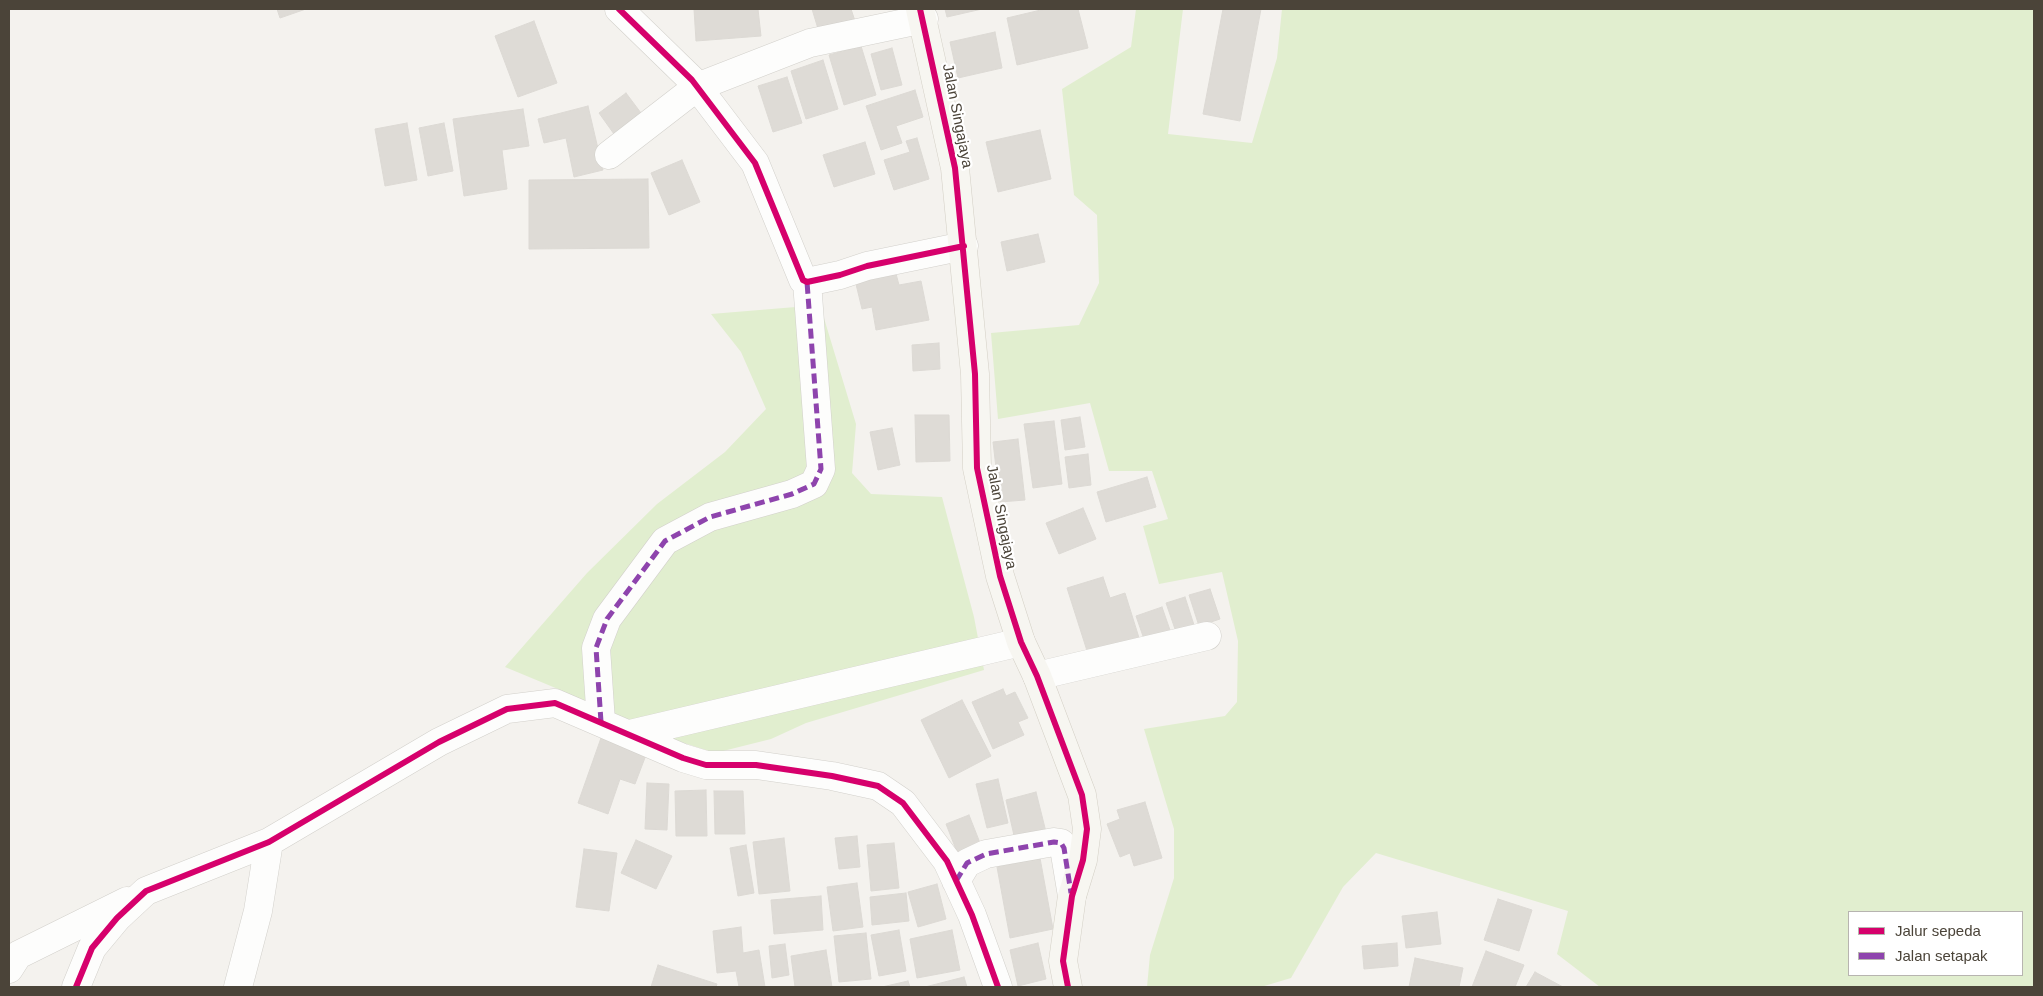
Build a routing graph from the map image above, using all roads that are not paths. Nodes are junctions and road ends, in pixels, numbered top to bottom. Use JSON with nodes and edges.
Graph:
{"nodes":[{"id":1,"x":619,"y":9,"type":"edge"},
{"id":2,"x":922,"y":14,"type":"edge"},
{"id":3,"x":697,"y":87,"type":"junction"},
{"id":4,"x":609,"y":155,"type":"dead end"},
{"id":5,"x":964,"y":246,"type":"junction"},
{"id":6,"x":807,"y":282,"type":"junction"},
{"id":7,"x":1207,"y":636,"type":"dead end"},
{"id":8,"x":1021,"y":642,"type":"junction"},
{"id":9,"x":1037,"y":676,"type":"junction"},
{"id":10,"x":601,"y":722,"type":"junction"},
{"id":11,"x":630,"y":734,"type":"junction"},
{"id":12,"x":269,"y":842,"type":"junction"},
{"id":13,"x":956,"y":881,"type":"junction"},
{"id":14,"x":146,"y":891,"type":"junction"},
{"id":15,"x":1072,"y":896,"type":"junction"},
{"id":16,"x":9,"y":969,"type":"edge"},
{"id":17,"x":76,"y":987,"type":"edge"},
{"id":18,"x":238,"y":987,"type":"edge"},
{"id":19,"x":998,"y":987,"type":"edge"},
{"id":20,"x":1068,"y":987,"type":"edge"}],
"edges":[{"from":1,"to":3,"type":"street"},
{"from":2,"to":3,"type":"street"},
{"from":2,"to":5,"type":"street","name":"Jalan Singajaya"},
{"from":3,"to":4,"type":"street"},
{"from":3,"to":6,"type":"street"},
{"from":5,"to":6,"type":"street"},
{"from":5,"to":8,"type":"street","name":"Jalan Singajaya"},
{"from":6,"to":10,"type":"street"},
{"from":7,"to":9,"type":"street"},
{"from":8,"to":9,"type":"street","name":"Jalan Singajaya"},
{"from":8,"to":11,"type":"street"},
{"from":9,"to":15,"type":"street","name":"Jalan Singajaya"},
{"from":10,"to":11,"type":"street"},
{"from":10,"to":12,"type":"street"},
{"from":11,"to":13,"type":"street"},
{"from":12,"to":14,"type":"street"},
{"from":12,"to":18,"type":"street"},
{"from":13,"to":15,"type":"street"},
{"from":13,"to":19,"type":"street"},
{"from":14,"to":16,"type":"street"},
{"from":14,"to":17,"type":"street"},
{"from":15,"to":20,"type":"street","name":"Jalan Singajaya"}]}
